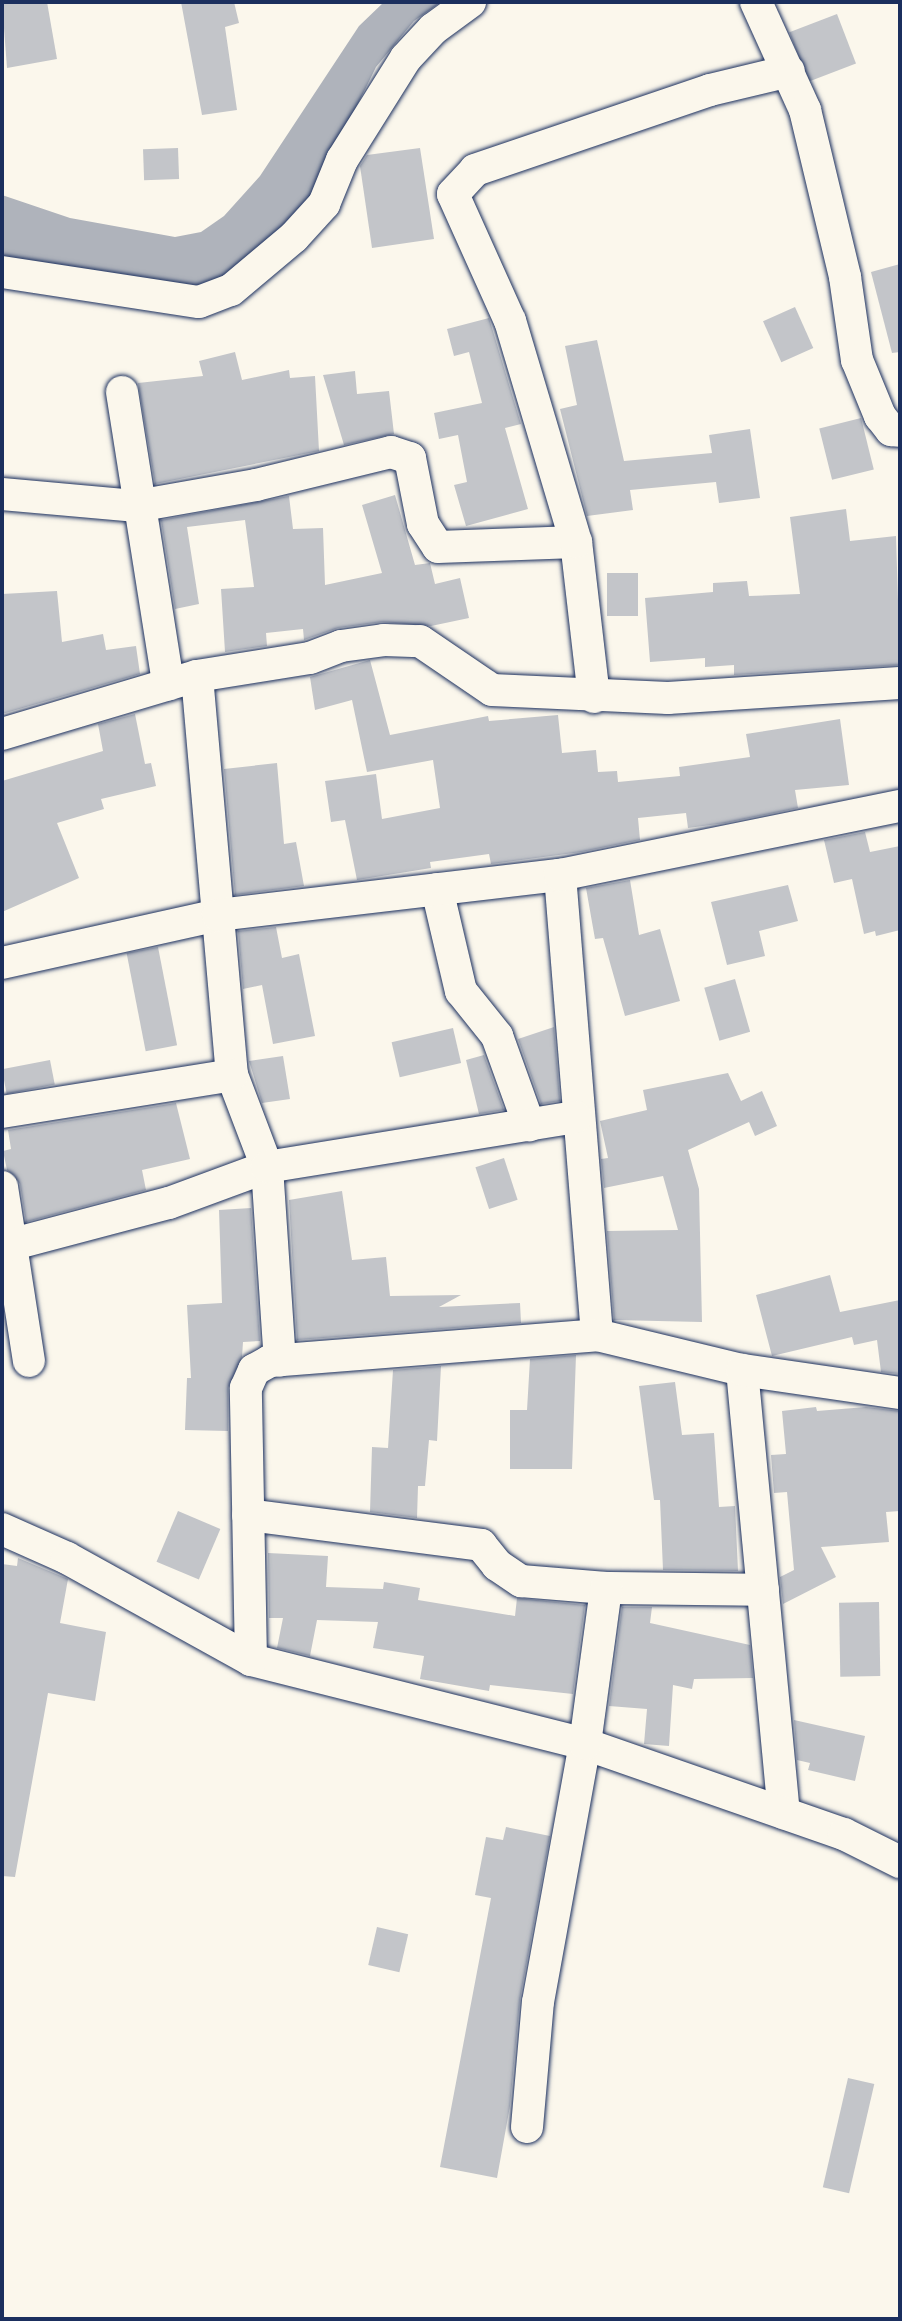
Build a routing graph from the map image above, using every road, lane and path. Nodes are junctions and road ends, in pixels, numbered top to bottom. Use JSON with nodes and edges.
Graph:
{"nodes":[{"id":1,"x":470,"y":2,"type":"edge"},
{"id":2,"x":756,"y":2,"type":"edge"},
{"id":3,"x":789,"y":71,"type":"junction"},
{"id":4,"x":2,"y":272,"type":"edge"},
{"id":5,"x":122,"y":392,"type":"dead end"},
{"id":6,"x":900,"y":431,"type":"edge"},
{"id":7,"x":2,"y":494,"type":"edge"},
{"id":8,"x":137,"y":506,"type":"junction"},
{"id":9,"x":576,"y":542,"type":"junction"},
{"id":10,"x":182,"y":680,"type":"junction"},
{"id":11,"x":900,"y":683,"type":"edge"},
{"id":12,"x":594,"y":697,"type":"junction"},
{"id":13,"x":2,"y":734,"type":"edge"},
{"id":14,"x":900,"y":806,"type":"edge"},
{"id":15,"x":560,"y":875,"type":"junction"},
{"id":16,"x":437,"y":889,"type":"junction"},
{"id":17,"x":218,"y":915,"type":"junction"},
{"id":18,"x":2,"y":963,"type":"edge"},
{"id":19,"x":232,"y":1075,"type":"junction"},
{"id":20,"x":2,"y":1112,"type":"edge"},
{"id":21,"x":576,"y":1117,"type":"junction"},
{"id":22,"x":529,"y":1125,"type":"junction"},
{"id":23,"x":267,"y":1167,"type":"junction"},
{"id":24,"x":2,"y":1187,"type":"edge"},
{"id":25,"x":6,"y":1246,"type":"edge"},
{"id":26,"x":597,"y":1335,"type":"junction"},
{"id":27,"x":29,"y":1361,"type":"dead end"},
{"id":28,"x":280,"y":1361,"type":"junction"},
{"id":29,"x":742,"y":1370,"type":"junction"},
{"id":30,"x":900,"y":1393,"type":"edge"},
{"id":31,"x":248,"y":1515,"type":"junction"},
{"id":32,"x":2,"y":1530,"type":"edge"},
{"id":33,"x":606,"y":1588,"type":"junction"},
{"id":34,"x":763,"y":1590,"type":"junction"},
{"id":35,"x":251,"y":1660,"type":"junction"},
{"id":36,"x":585,"y":1744,"type":"junction"},
{"id":37,"x":784,"y":1813,"type":"junction"},
{"id":38,"x":900,"y":1862,"type":"edge"},
{"id":39,"x":527,"y":2127,"type":"dead end"}],
"edges":[{"from":1,"to":4,"type":"street"},
{"from":2,"to":3,"type":"street"},
{"from":3,"to":6,"type":"street"},
{"from":3,"to":9,"type":"street"},
{"from":5,"to":8,"type":"street"},
{"from":7,"to":8,"type":"street"},
{"from":8,"to":9,"type":"street"},
{"from":8,"to":10,"type":"street"},
{"from":9,"to":12,"type":"street"},
{"from":10,"to":12,"type":"street"},
{"from":10,"to":13,"type":"street"},
{"from":10,"to":17,"type":"street"},
{"from":11,"to":12,"type":"street"},
{"from":14,"to":15,"type":"street"},
{"from":15,"to":16,"type":"street"},
{"from":15,"to":21,"type":"street"},
{"from":16,"to":17,"type":"street"},
{"from":16,"to":22,"type":"street"},
{"from":17,"to":18,"type":"street"},
{"from":17,"to":19,"type":"street"},
{"from":19,"to":20,"type":"street"},
{"from":19,"to":23,"type":"street"},
{"from":21,"to":22,"type":"street"},
{"from":21,"to":26,"type":"street"},
{"from":22,"to":23,"type":"street"},
{"from":23,"to":25,"type":"street"},
{"from":23,"to":28,"type":"street"},
{"from":24,"to":25,"type":"street"},
{"from":25,"to":27,"type":"street"},
{"from":26,"to":28,"type":"street"},
{"from":26,"to":29,"type":"street"},
{"from":28,"to":31,"type":"street"},
{"from":29,"to":30,"type":"street"},
{"from":29,"to":34,"type":"street"},
{"from":31,"to":33,"type":"street"},
{"from":31,"to":35,"type":"street"},
{"from":32,"to":35,"type":"street"},
{"from":33,"to":34,"type":"street"},
{"from":33,"to":36,"type":"street"},
{"from":34,"to":37,"type":"street"},
{"from":35,"to":36,"type":"street"},
{"from":36,"to":37,"type":"street"},
{"from":36,"to":39,"type":"street"},
{"from":37,"to":38,"type":"street"}]}
